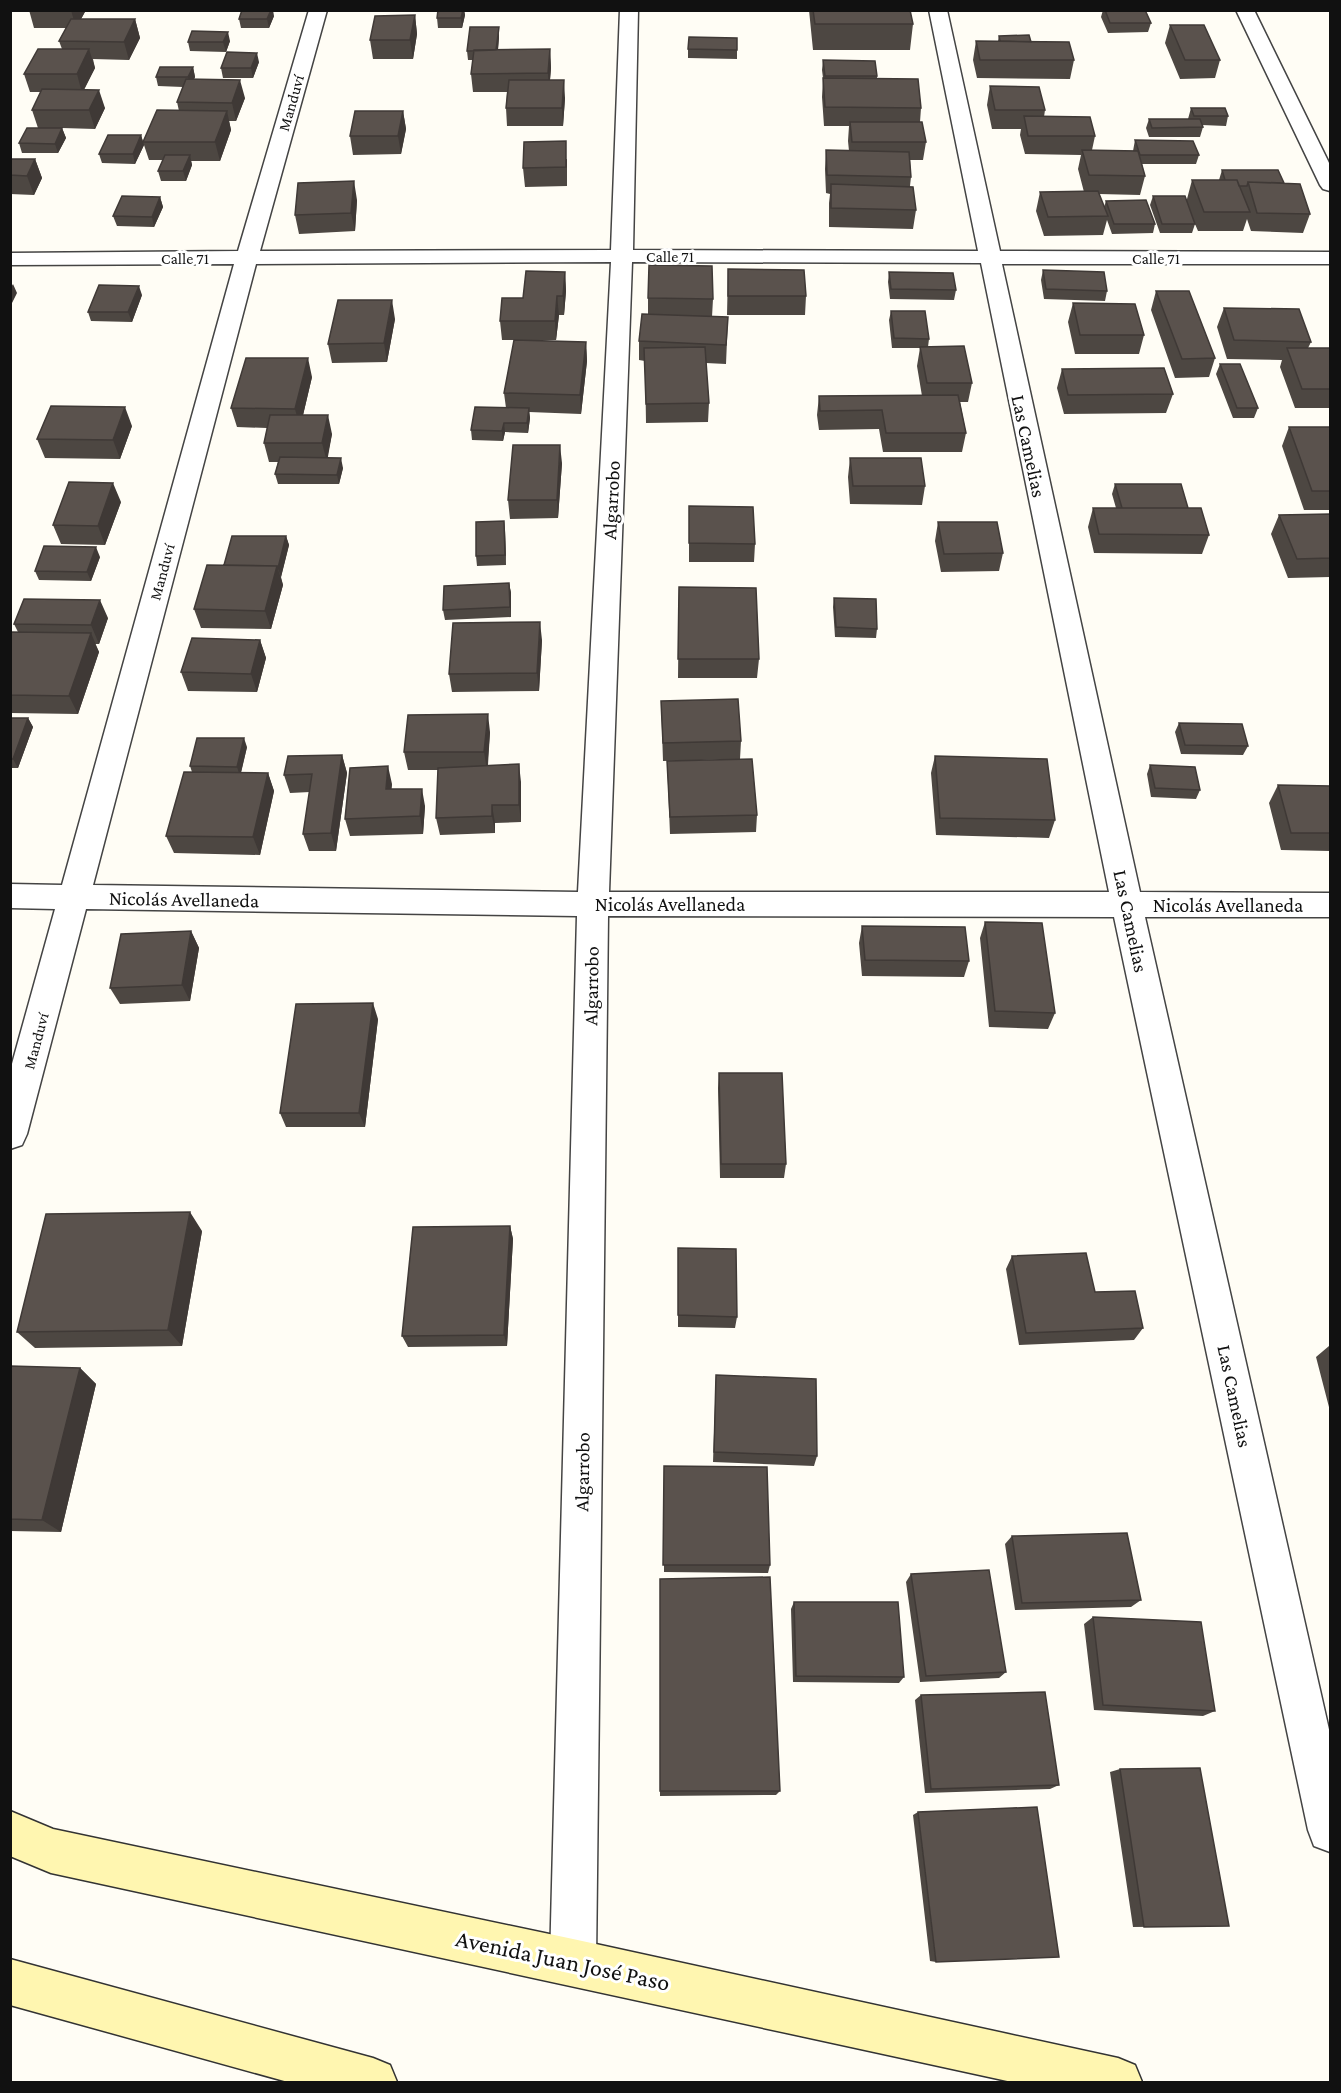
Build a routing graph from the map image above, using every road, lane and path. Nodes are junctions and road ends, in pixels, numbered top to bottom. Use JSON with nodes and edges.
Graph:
{"nodes":[{"id":1,"x":318,"y":10,"type":"edge"},
{"id":2,"x":630,"y":10,"type":"edge"},
{"id":3,"x":938,"y":10,"type":"edge"},
{"id":4,"x":1245,"y":10,"type":"edge"},
{"id":5,"x":1330,"y":185,"type":"edge"},
{"id":6,"x":622,"y":256,"type":"junction"},
{"id":7,"x":247,"y":258,"type":"junction"},
{"id":8,"x":989,"y":258,"type":"junction"},
{"id":9,"x":1330,"y":258,"type":"edge"},
{"id":10,"x":10,"y":259,"type":"edge"},
{"id":11,"x":10,"y":896,"type":"edge"},
{"id":12,"x":75,"y":898,"type":"junction"},
{"id":13,"x":593,"y":904,"type":"junction"},
{"id":14,"x":1127,"y":905,"type":"junction"},
{"id":15,"x":1330,"y":905,"type":"edge"},
{"id":16,"x":10,"y":1134,"type":"edge"},
{"id":17,"x":1330,"y":1830,"type":"edge"},
{"id":18,"x":12,"y":1844,"type":"edge"},
{"id":19,"x":573,"y":1962,"type":"junction"},
{"id":20,"x":10,"y":1982,"type":"edge"},
{"id":21,"x":373,"y":2082,"type":"edge"},
{"id":22,"x":1118,"y":2082,"type":"edge"}],
"edges":[{"from":1,"to":7,"type":"street","name":"Manduví"},
{"from":2,"to":6,"type":"street","name":"Algarrobo"},
{"from":3,"to":8,"type":"street","name":"Las Camelias"},
{"from":4,"to":5,"type":"street"},
{"from":6,"to":7,"type":"street","name":"Calle 71"},
{"from":6,"to":8,"type":"street","name":"Calle 71"},
{"from":6,"to":13,"type":"street","name":"Algarrobo"},
{"from":7,"to":10,"type":"street","name":"Calle 71"},
{"from":7,"to":12,"type":"street","name":"Manduví"},
{"from":8,"to":9,"type":"street","name":"Calle 71"},
{"from":8,"to":14,"type":"street","name":"Las Camelias"},
{"from":11,"to":12,"type":"street","name":"Nicolás Avellaneda"},
{"from":12,"to":13,"type":"street","name":"Nicolás Avellaneda"},
{"from":12,"to":16,"type":"street","name":"Manduví"},
{"from":13,"to":14,"type":"street","name":"Nicolás Avellaneda"},
{"from":13,"to":19,"type":"street","name":"Algarrobo"},
{"from":14,"to":15,"type":"street","name":"Nicolás Avellaneda"},
{"from":14,"to":17,"type":"street","name":"Las Camelias"},
{"from":18,"to":19,"type":"main road","name":"Avenida Juan José Paso"},
{"from":19,"to":22,"type":"main road","name":"Avenida Juan José Paso"},
{"from":20,"to":21,"type":"main road"}]}
